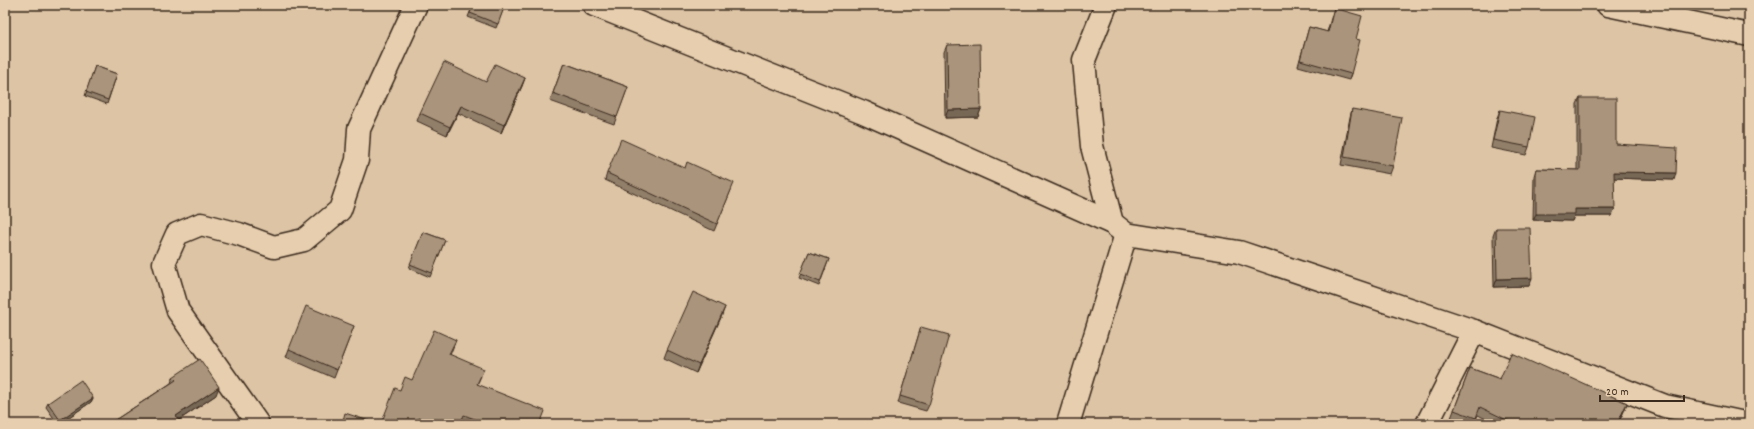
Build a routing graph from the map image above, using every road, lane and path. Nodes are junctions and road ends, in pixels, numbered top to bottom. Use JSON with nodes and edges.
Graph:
{"nodes":[{"id":1,"x":416,"y":5,"type":"edge"},
{"id":2,"x":594,"y":5,"type":"edge"},
{"id":3,"x":1106,"y":5,"type":"edge"},
{"id":4,"x":1608,"y":5,"type":"edge"},
{"id":5,"x":1749,"y":35,"type":"edge"},
{"id":6,"x":1119,"y":229,"type":"junction"},
{"id":7,"x":1474,"y":331,"type":"junction"},
{"id":8,"x":258,"y":424,"type":"edge"},
{"id":9,"x":1068,"y":424,"type":"edge"},
{"id":10,"x":1427,"y":424,"type":"edge"},
{"id":11,"x":1749,"y":424,"type":"edge"}],
"edges":[{"from":1,"to":8,"type":"street"},
{"from":2,"to":6,"type":"street"},
{"from":3,"to":6,"type":"street"},
{"from":4,"to":5,"type":"street"},
{"from":6,"to":7,"type":"street"},
{"from":6,"to":9,"type":"street"},
{"from":7,"to":10,"type":"street"},
{"from":7,"to":11,"type":"street"}]}
